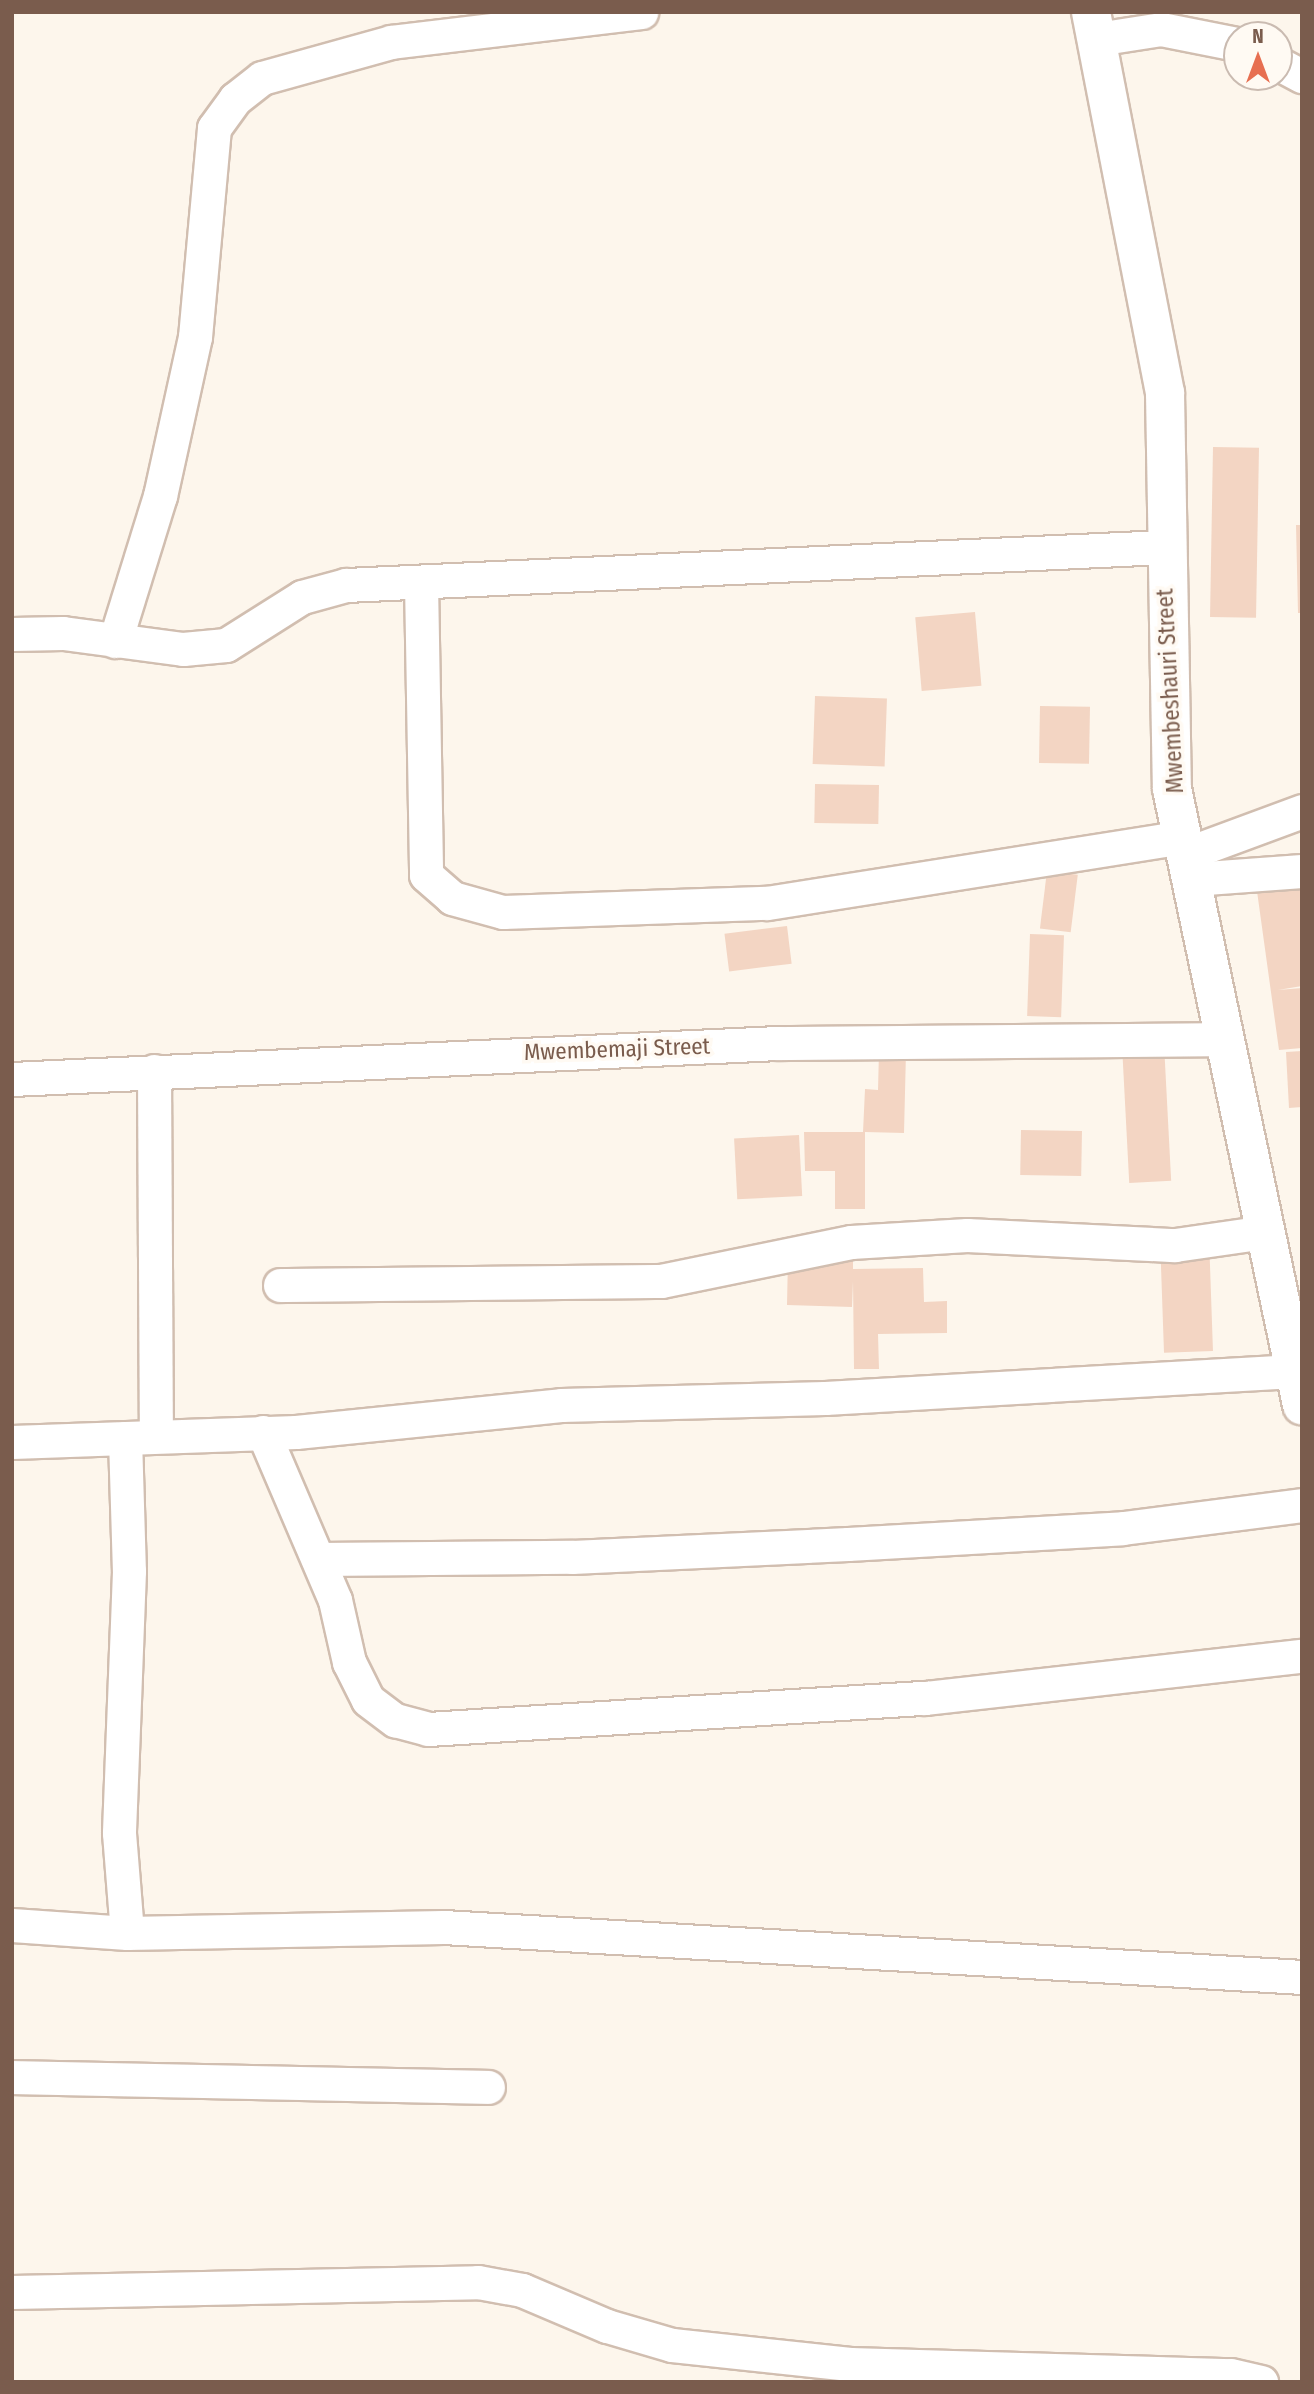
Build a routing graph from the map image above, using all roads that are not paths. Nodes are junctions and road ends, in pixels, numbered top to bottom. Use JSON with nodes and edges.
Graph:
{"nodes":[{"id":1,"x":640,"y":12,"type":"edge"},
{"id":2,"x":1094,"y":26,"type":"edge"},
{"id":3,"x":1223,"y":41,"type":"edge"},
{"id":4,"x":1163,"y":547,"type":"junction"},
{"id":5,"x":421,"y":582,"type":"junction"},
{"id":6,"x":12,"y":634,"type":"edge"},
{"id":7,"x":115,"y":641,"type":"junction"},
{"id":8,"x":1302,"y":811,"type":"edge"},
{"id":9,"x":1187,"y":857,"type":"junction"},
{"id":10,"x":1302,"y":871,"type":"edge"},
{"id":11,"x":1222,"y":1039,"type":"junction"},
{"id":12,"x":154,"y":1071,"type":"junction"},
{"id":13,"x":12,"y":1079,"type":"edge"},
{"id":14,"x":1265,"y":1232,"type":"junction"},
{"id":15,"x":280,"y":1285,"type":"dead end"},
{"id":16,"x":1298,"y":1388,"type":"edge"},
{"id":17,"x":263,"y":1432,"type":"junction"},
{"id":18,"x":140,"y":1437,"type":"junction"},
{"id":19,"x":12,"y":1442,"type":"edge"},
{"id":20,"x":1302,"y":1505,"type":"edge"},
{"id":21,"x":318,"y":1559,"type":"junction"},
{"id":22,"x":1302,"y":1656,"type":"edge"},
{"id":23,"x":12,"y":1925,"type":"edge"},
{"id":24,"x":127,"y":1933,"type":"junction"},
{"id":25,"x":1302,"y":1977,"type":"edge"},
{"id":26,"x":12,"y":2077,"type":"edge"},
{"id":27,"x":488,"y":2087,"type":"dead end"},
{"id":28,"x":12,"y":2292,"type":"edge"},
{"id":29,"x":844,"y":2373,"type":"edge"},
{"id":30,"x":1005,"y":2377,"type":"edge"},
{"id":31,"x":1261,"y":2382,"type":"edge"}],
"edges":[{"from":1,"to":7,"type":"street"},
{"from":2,"to":3,"type":"street"},
{"from":2,"to":4,"type":"street","name":"Mwembeshauri Street"},
{"from":4,"to":5,"type":"street"},
{"from":4,"to":9,"type":"street","name":"Mwembeshauri Street"},
{"from":5,"to":7,"type":"street"},
{"from":5,"to":9,"type":"street"},
{"from":6,"to":7,"type":"street"},
{"from":8,"to":9,"type":"street"},
{"from":9,"to":10,"type":"street"},
{"from":9,"to":11,"type":"street","name":"Mwembeshauri Street"},
{"from":11,"to":12,"type":"street","name":"Mwembemaji Street"},
{"from":11,"to":14,"type":"street","name":"Mwembeshauri Street"},
{"from":12,"to":13,"type":"street","name":"Mwembemaji Street"},
{"from":12,"to":18,"type":"street"},
{"from":14,"to":15,"type":"street"},
{"from":14,"to":16,"type":"street","name":"Mwembeshauri Street"},
{"from":16,"to":17,"type":"street"},
{"from":17,"to":18,"type":"street"},
{"from":17,"to":21,"type":"street"},
{"from":18,"to":19,"type":"street"},
{"from":18,"to":24,"type":"street"},
{"from":20,"to":21,"type":"street"},
{"from":21,"to":22,"type":"street"},
{"from":23,"to":24,"type":"street"},
{"from":24,"to":25,"type":"street"},
{"from":26,"to":27,"type":"street"},
{"from":28,"to":29,"type":"street"},
{"from":29,"to":30,"type":"street"},
{"from":30,"to":31,"type":"street"}]}
